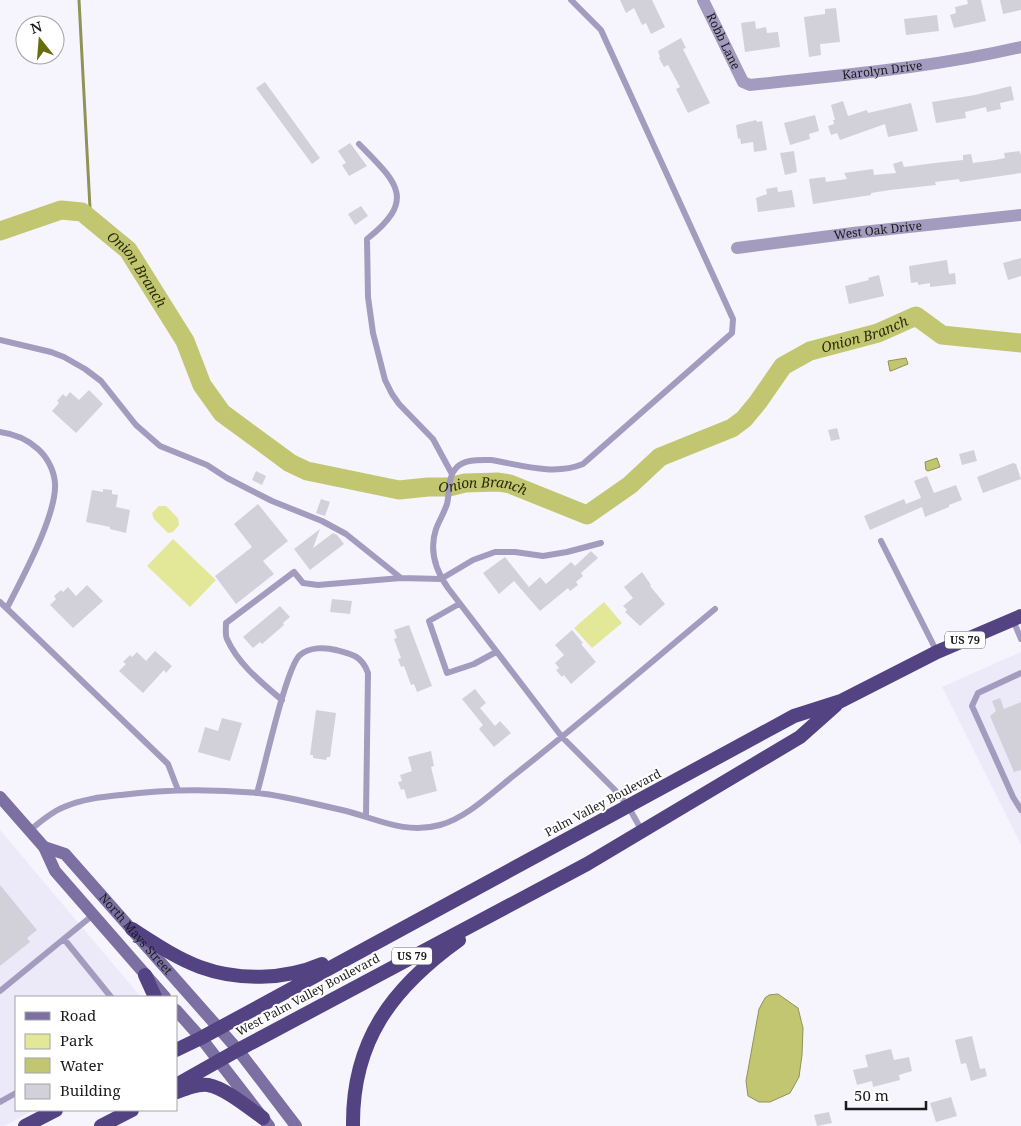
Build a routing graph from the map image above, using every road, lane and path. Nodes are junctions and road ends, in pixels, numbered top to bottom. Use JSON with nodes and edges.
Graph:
{"nodes":[{"id":1,"x":571,"y":0,"type":"edge"},
{"id":2,"x":702,"y":0,"type":"edge"},
{"id":3,"x":1021,"y":47,"type":"edge"},
{"id":4,"x":743,"y":82,"type":"joint"},
{"id":5,"x":359,"y":144,"type":"dead end"},
{"id":6,"x":1021,"y":215,"type":"edge"},
{"id":7,"x":736,"y":248,"type":"dead end"},
{"id":8,"x":0,"y":340,"type":"edge"},
{"id":9,"x":0,"y":432,"type":"edge"},
{"id":10,"x":452,"y":474,"type":"junction"},
{"id":11,"x":882,"y":542,"type":"dead end"},
{"id":12,"x":601,"y":543,"type":"dead end"},
{"id":13,"x":401,"y":578,"type":"junction"},
{"id":14,"x":441,"y":579,"type":"junction"},
{"id":15,"x":0,"y":602,"type":"edge"},
{"id":16,"x":459,"y":604,"type":"junction"},
{"id":17,"x":7,"y":608,"type":"junction"},
{"id":18,"x":715,"y":609,"type":"dead end"},
{"id":19,"x":1017,"y":618,"type":"edge"},
{"id":20,"x":1021,"y":639,"type":"edge"},
{"id":21,"x":496,"y":652,"type":"junction"},
{"id":22,"x":937,"y":652,"type":"junction"},
{"id":23,"x":1021,"y":673,"type":"edge"},
{"id":24,"x":282,"y":700,"type":"junction"},
{"id":25,"x":841,"y":701,"type":"junction"},
{"id":26,"x":562,"y":737,"type":"junction"},
{"id":27,"x":178,"y":790,"type":"junction"},
{"id":28,"x":257,"y":793,"type":"junction"},
{"id":29,"x":1021,"y":794,"type":"edge"},
{"id":30,"x":1013,"y":797,"type":"junction"},
{"id":31,"x":3,"y":805,"type":"edge"},
{"id":32,"x":628,"y":806,"type":"junction"},
{"id":33,"x":1021,"y":810,"type":"edge"},
{"id":34,"x":366,"y":816,"type":"junction"},
{"id":35,"x":29,"y":831,"type":"junction"},
{"id":36,"x":642,"y":831,"type":"junction"},
{"id":37,"x":44,"y":847,"type":"junction"},
{"id":38,"x":587,"y":864,"type":"joint"},
{"id":39,"x":504,"y":907,"type":"junction"},
{"id":40,"x":93,"y":915,"type":"junction"},
{"id":41,"x":132,"y":929,"type":"junction"},
{"id":42,"x":382,"y":938,"type":"junction"},
{"id":43,"x":64,"y":939,"type":"junction"},
{"id":44,"x":145,"y":975,"type":"junction"},
{"id":45,"x":0,"y":991,"type":"edge"},
{"id":46,"x":110,"y":996,"type":"edge"},
{"id":47,"x":155,"y":996,"type":"edge"},
{"id":48,"x":164,"y":996,"type":"edge"},
{"id":49,"x":178,"y":1012,"type":"edge"},
{"id":50,"x":219,"y":1028,"type":"junction"},
{"id":51,"x":201,"y":1038,"type":"junction"},
{"id":52,"x":178,"y":1049,"type":"edge"},
{"id":53,"x":238,"y":1050,"type":"junction"},
{"id":54,"x":218,"y":1061,"type":"junction"},
{"id":55,"x":178,"y":1084,"type":"edge"},
{"id":56,"x":178,"y":1091,"type":"edge"},
{"id":57,"x":15,"y":1094,"type":"edge"},
{"id":58,"x":0,"y":1102,"type":"edge"},
{"id":59,"x":50,"y":1111,"type":"edge"},
{"id":60,"x":130,"y":1111,"type":"edge"},
{"id":61,"x":266,"y":1122,"type":"edge"},
{"id":62,"x":25,"y":1126,"type":"edge"},
{"id":63,"x":101,"y":1126,"type":"edge"},
{"id":64,"x":296,"y":1126,"type":"edge"},
{"id":65,"x":353,"y":1126,"type":"edge"}],
"edges":[{"from":1,"to":10,"type":"lane"},
{"from":2,"to":4,"type":"street","name":"Robb Lane"},
{"from":3,"to":4,"type":"street","name":"Karolyn Drive"},
{"from":5,"to":10,"type":"lane"},
{"from":6,"to":7,"type":"street","name":"West Oak Drive"},
{"from":8,"to":13,"type":"lane"},
{"from":9,"to":17,"type":"lane"},
{"from":10,"to":14,"type":"lane"},
{"from":11,"to":22,"type":"lane"},
{"from":12,"to":14,"type":"lane"},
{"from":13,"to":14,"type":"lane"},
{"from":13,"to":24,"type":"lane"},
{"from":14,"to":16,"type":"lane"},
{"from":15,"to":17,"type":"lane"},
{"from":16,"to":21,"type":"lane"},
{"from":16,"to":21,"type":"lane"},
{"from":17,"to":27,"type":"lane"},
{"from":18,"to":26,"type":"lane"},
{"from":19,"to":20,"type":"lane"},
{"from":19,"to":22,"type":"highway","name":"Palm Valley Boulevard","number":"US 79"},
{"from":21,"to":26,"type":"lane"},
{"from":22,"to":25,"type":"highway","name":"Palm Valley Boulevard","number":"US 79"},
{"from":23,"to":30,"type":"lane"},
{"from":24,"to":28,"type":"lane"},
{"from":24,"to":34,"type":"lane"},
{"from":25,"to":32,"type":"highway","name":"Palm Valley Boulevard","number":"US 79"},
{"from":25,"to":36,"type":"highway","name":"Palm Valley Boulevard","number":"US 79"},
{"from":26,"to":32,"type":"lane"},
{"from":26,"to":34,"type":"lane"},
{"from":27,"to":28,"type":"lane"},
{"from":27,"to":35,"type":"lane"},
{"from":28,"to":34,"type":"lane"},
{"from":29,"to":30,"type":"lane"},
{"from":30,"to":33,"type":"lane"},
{"from":31,"to":35,"type":"main road","name":"North Mays Street"},
{"from":32,"to":36,"type":"lane"},
{"from":32,"to":42,"type":"highway","name":"Palm Valley Boulevard","number":"US 79"},
{"from":35,"to":37,"type":"main road","name":"North Mays Street"},
{"from":36,"to":38,"type":"highway","name":"Palm Valley Boulevard","number":"US 79"},
{"from":37,"to":40,"type":"main road","name":"North Mays Street"},
{"from":37,"to":41,"type":"main road","name":"North Mays Street"},
{"from":38,"to":39,"type":"highway","name":"West Palm Valley Boulevard","number":"US 79"},
{"from":39,"to":53,"type":"highway","name":"West Palm Valley Boulevard","number":"US 79"},
{"from":39,"to":65,"type":"highway"},
{"from":40,"to":43,"type":"lane"},
{"from":40,"to":44,"type":"main road","name":"North Mays Street"},
{"from":41,"to":42,"type":"highway"},
{"from":41,"to":50,"type":"main road","name":"North Mays Street"},
{"from":42,"to":50,"type":"highway","name":"West Palm Valley Boulevard","number":"US 79"},
{"from":43,"to":45,"type":"lane"},
{"from":43,"to":46,"type":"lane"},
{"from":44,"to":47,"type":"highway"},
{"from":44,"to":48,"type":"main road","name":"North Mays Street"},
{"from":49,"to":51,"type":"main road"},
{"from":50,"to":51,"type":"highway","name":"West Palm Valley Boulevard","number":"US 79"},
{"from":50,"to":53,"type":"main road","name":"North Mays Street"},
{"from":51,"to":52,"type":"highway","name":"West Palm Valley Boulevard","number":"US 79"},
{"from":51,"to":54,"type":"main road"},
{"from":53,"to":54,"type":"highway","name":"West Palm Valley Boulevard","number":"US 79"},
{"from":53,"to":64,"type":"main road","name":"North Mays Street"},
{"from":54,"to":55,"type":"highway","name":"West Palm Valley Boulevard","number":"US 79"},
{"from":54,"to":61,"type":"main road"},
{"from":56,"to":61,"type":"highway"},
{"from":57,"to":58,"type":"lane"},
{"from":59,"to":62,"type":"highway"},
{"from":60,"to":63,"type":"highway"}]}
